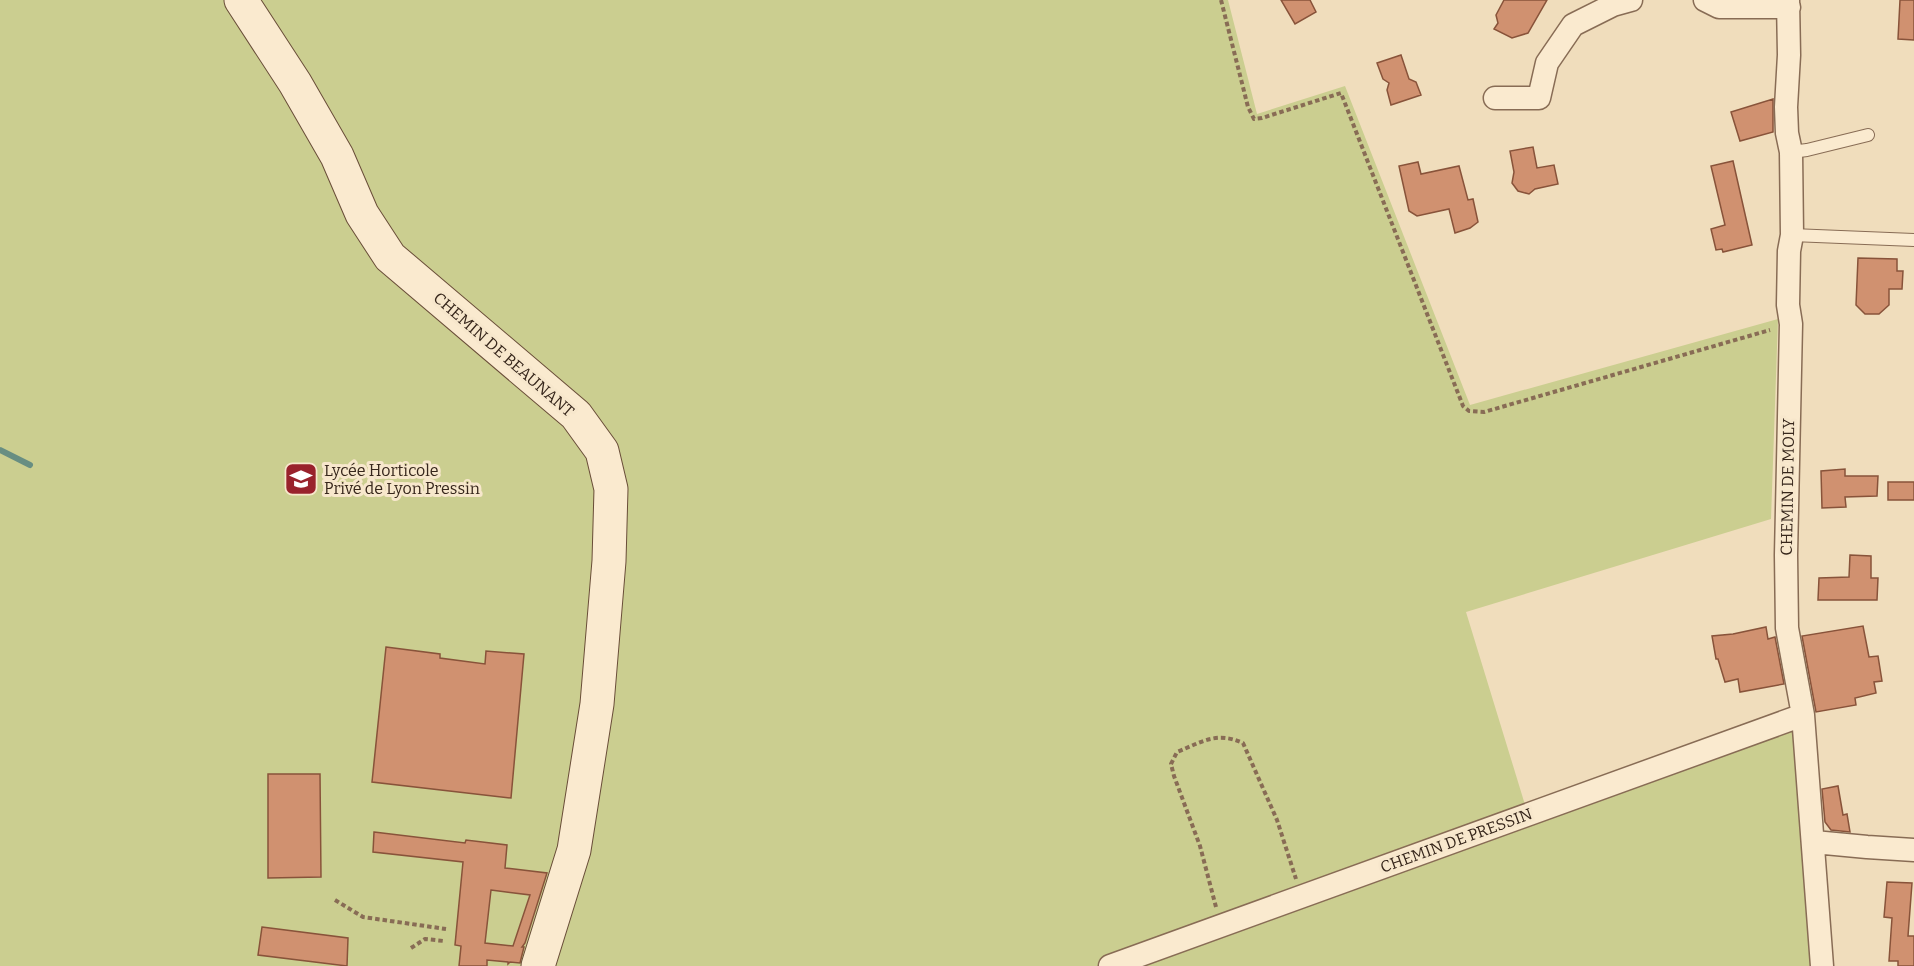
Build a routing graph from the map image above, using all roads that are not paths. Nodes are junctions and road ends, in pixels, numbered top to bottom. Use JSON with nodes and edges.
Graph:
{"nodes":[{"id":1,"x":241,"y":0,"type":"edge"},
{"id":2,"x":1631,"y":0,"type":"edge"},
{"id":3,"x":1705,"y":0,"type":"edge"},
{"id":4,"x":1788,"y":3,"type":"edge"},
{"id":5,"x":1495,"y":98,"type":"dead end"},
{"id":6,"x":1868,"y":135,"type":"dead end"},
{"id":7,"x":1791,"y":152,"type":"junction"},
{"id":8,"x":1792,"y":235,"type":"junction"},
{"id":9,"x":1914,"y":240,"type":"edge"},
{"id":10,"x":1803,"y":715,"type":"junction"},
{"id":11,"x":1814,"y":842,"type":"junction"},
{"id":12,"x":1914,"y":849,"type":"edge"},
{"id":13,"x":538,"y":966,"type":"edge"},
{"id":14,"x":1110,"y":966,"type":"edge"},
{"id":15,"x":1822,"y":966,"type":"edge"}],
"edges":[{"from":1,"to":13,"type":"street","name":"CHEMIN DE BEAUNANT"},
{"from":2,"to":5,"type":"street"},
{"from":3,"to":4,"type":"street","name":"CHEMIN DE MOLY"},
{"from":4,"to":7,"type":"street","name":"CHEMIN DE MOLY"},
{"from":6,"to":7,"type":"lane"},
{"from":7,"to":8,"type":"street","name":"CHEMIN DE MOLY"},
{"from":8,"to":9,"type":"lane"},
{"from":8,"to":10,"type":"street","name":"CHEMIN DE MOLY"},
{"from":10,"to":11,"type":"street","name":"CHEMIN DE MOLY"},
{"from":10,"to":14,"type":"street","name":"CHEMIN DE PRESSIN"},
{"from":11,"to":12,"type":"street"},
{"from":11,"to":15,"type":"street","name":"CHEMIN DE MOLY"}]}
